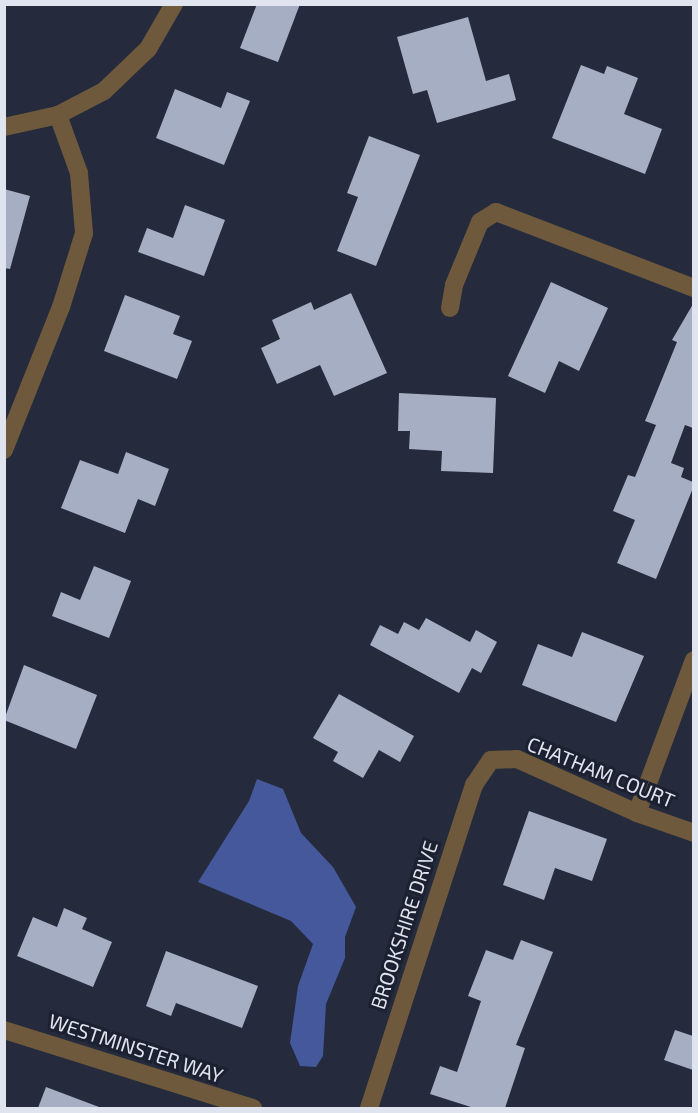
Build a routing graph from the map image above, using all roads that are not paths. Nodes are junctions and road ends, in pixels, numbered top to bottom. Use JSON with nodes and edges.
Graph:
{"nodes":[{"id":1,"x":174,"y":4,"type":"edge"},
{"id":2,"x":58,"y":115,"type":"junction"},
{"id":3,"x":4,"y":127,"type":"edge"},
{"id":4,"x":693,"y":288,"type":"edge"},
{"id":5,"x":450,"y":308,"type":"dead end"},
{"id":6,"x":4,"y":450,"type":"edge"},
{"id":7,"x":693,"y":660,"type":"edge"},
{"id":8,"x":491,"y":760,"type":"joint"},
{"id":9,"x":637,"y":813,"type":"junction"},
{"id":10,"x":693,"y":833,"type":"edge"},
{"id":11,"x":4,"y":1030,"type":"edge"},
{"id":12,"x":253,"y":1108,"type":"edge"},
{"id":13,"x":369,"y":1108,"type":"edge"}],
"edges":[{"from":1,"to":2,"type":"street"},
{"from":2,"to":3,"type":"street"},
{"from":2,"to":6,"type":"street"},
{"from":4,"to":5,"type":"street"},
{"from":7,"to":9,"type":"street"},
{"from":8,"to":9,"type":"street","name":"CHATHAM COURT"},
{"from":8,"to":13,"type":"street","name":"BROOKSHIRE DRIVE"},
{"from":9,"to":10,"type":"street","name":"CHATHAM COURT"},
{"from":11,"to":12,"type":"street","name":"WESTMINSTER WAY"}]}
